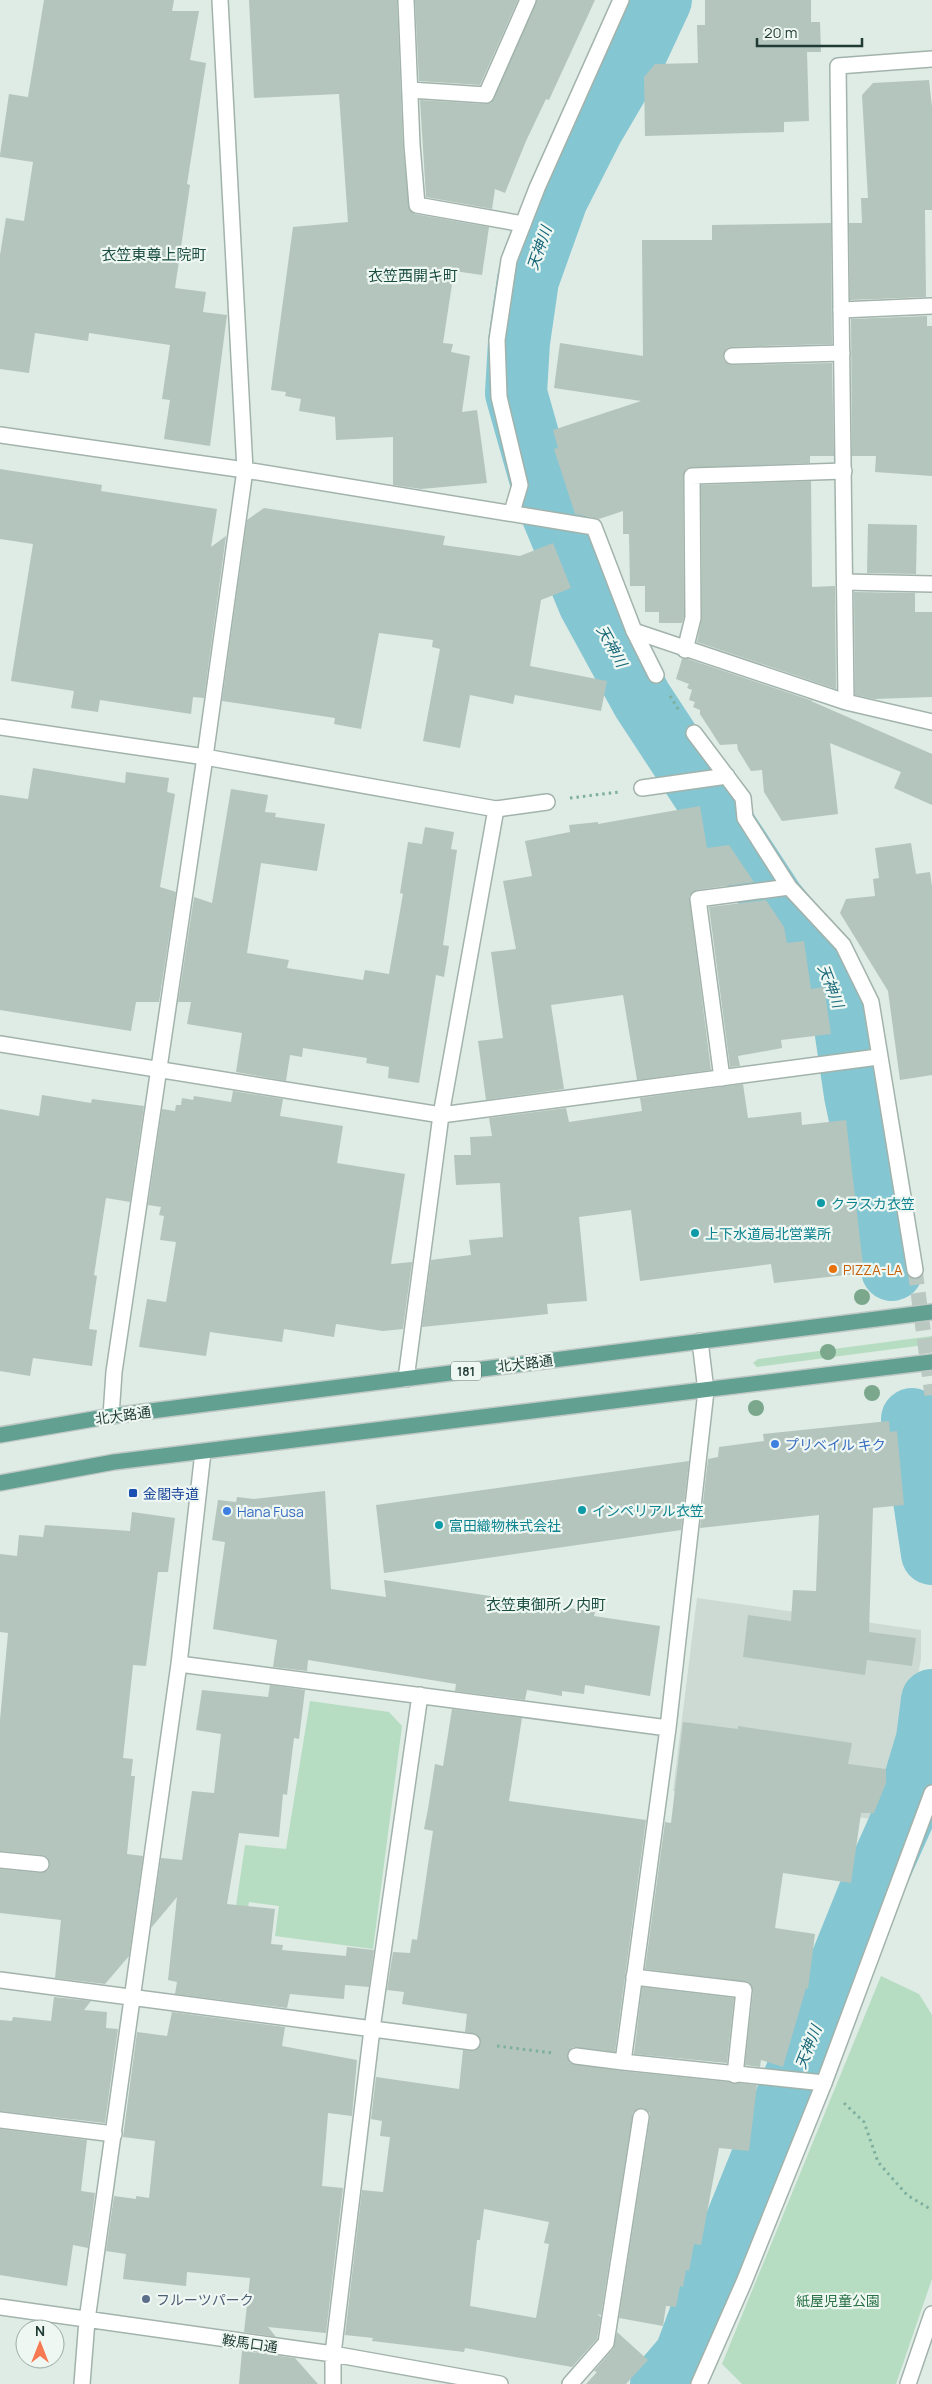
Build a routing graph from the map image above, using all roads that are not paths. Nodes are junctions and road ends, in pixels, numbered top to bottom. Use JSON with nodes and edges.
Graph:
{"nodes":[{"id":1,"x":220,"y":0,"type":"edge"},
{"id":2,"x":406,"y":0,"type":"edge"},
{"id":3,"x":528,"y":0,"type":"edge"},
{"id":4,"x":621,"y":0,"type":"edge"},
{"id":5,"x":932,"y":59,"type":"edge"},
{"id":6,"x":410,"y":90,"type":"junction"},
{"id":7,"x":523,"y":224,"type":"junction"},
{"id":8,"x":932,"y":306,"type":"edge"},
{"id":9,"x":841,"y":310,"type":"junction"},
{"id":10,"x":842,"y":353,"type":"junction"},
{"id":11,"x":732,"y":356,"type":"dead end"},
{"id":12,"x":0,"y":435,"type":"edge"},
{"id":13,"x":245,"y":470,"type":"junction"},
{"id":14,"x":844,"y":471,"type":"junction"},
{"id":15,"x":512,"y":512,"type":"junction"},
{"id":16,"x":845,"y":582,"type":"junction"},
{"id":17,"x":932,"y":584,"type":"edge"},
{"id":18,"x":634,"y":631,"type":"junction"},
{"id":19,"x":685,"y":650,"type":"junction"},
{"id":20,"x":656,"y":675,"type":"road end"},
{"id":21,"x":846,"y":702,"type":"junction"},
{"id":22,"x":932,"y":722,"type":"edge"},
{"id":23,"x":0,"y":726,"type":"edge"},
{"id":24,"x":694,"y":733,"type":"road end"},
{"id":25,"x":205,"y":757,"type":"junction"},
{"id":26,"x":722,"y":777,"type":"junction"},
{"id":27,"x":642,"y":788,"type":"road end"},
{"id":28,"x":547,"y":802,"type":"road end"},
{"id":29,"x":496,"y":809,"type":"junction"},
{"id":30,"x":783,"y":887,"type":"junction"},
{"id":31,"x":0,"y":1044,"type":"edge"},
{"id":32,"x":878,"y":1057,"type":"junction"},
{"id":33,"x":159,"y":1070,"type":"junction"},
{"id":34,"x":722,"y":1078,"type":"junction"},
{"id":35,"x":441,"y":1115,"type":"junction"},
{"id":36,"x":915,"y":1270,"type":"tunnel mouth"},
{"id":37,"x":932,"y":1312,"type":"edge"},
{"id":38,"x":700,"y":1341,"type":"junction"},
{"id":39,"x":932,"y":1362,"type":"edge"},
{"id":40,"x":406,"y":1378,"type":"junction"},
{"id":41,"x":706,"y":1391,"type":"junction"},
{"id":42,"x":111,"y":1416,"type":"junction"},
{"id":43,"x":0,"y":1435,"type":"edge"},
{"id":44,"x":204,"y":1452,"type":"junction"},
{"id":45,"x":0,"y":1483,"type":"edge"},
{"id":46,"x":179,"y":1664,"type":"junction"},
{"id":47,"x":420,"y":1695,"type":"junction"},
{"id":48,"x":668,"y":1728,"type":"junction"},
{"id":49,"x":932,"y":1793,"type":"edge"},
{"id":50,"x":0,"y":1860,"type":"edge"},
{"id":51,"x":41,"y":1864,"type":"dead end"},
{"id":52,"x":634,"y":1977,"type":"junction"},
{"id":53,"x":0,"y":1980,"type":"edge"},
{"id":54,"x":133,"y":1998,"type":"junction"},
{"id":55,"x":372,"y":2029,"type":"junction"},
{"id":56,"x":472,"y":2042,"type":"road end"},
{"id":57,"x":576,"y":2056,"type":"road end"},
{"id":58,"x":623,"y":2062,"type":"junction"},
{"id":59,"x":735,"y":2075,"type":"junction"},
{"id":60,"x":819,"y":2083,"type":"junction"},
{"id":61,"x":641,"y":2117,"type":"dead end"},
{"id":62,"x":0,"y":2120,"type":"edge"},
{"id":63,"x":114,"y":2134,"type":"junction"},
{"id":64,"x":0,"y":2308,"type":"edge"},
{"id":65,"x":932,"y":2314,"type":"edge"},
{"id":66,"x":87,"y":2320,"type":"junction"},
{"id":67,"x":333,"y":2354,"type":"junction"},
{"id":68,"x":82,"y":2384,"type":"edge"},
{"id":69,"x":333,"y":2384,"type":"edge"},
{"id":70,"x":500,"y":2384,"type":"edge"},
{"id":71,"x":570,"y":2384,"type":"edge"},
{"id":72,"x":699,"y":2384,"type":"edge"},
{"id":73,"x":908,"y":2384,"type":"edge"}],
"edges":[{"from":1,"to":13,"type":"street"},
{"from":2,"to":6,"type":"street"},
{"from":3,"to":6,"type":"street"},
{"from":4,"to":7,"type":"street"},
{"from":5,"to":9,"type":"street"},
{"from":6,"to":7,"type":"street"},
{"from":7,"to":15,"type":"street"},
{"from":8,"to":9,"type":"street"},
{"from":9,"to":10,"type":"street"},
{"from":10,"to":11,"type":"street"},
{"from":10,"to":14,"type":"street"},
{"from":12,"to":13,"type":"street"},
{"from":13,"to":15,"type":"street"},
{"from":13,"to":25,"type":"street"},
{"from":14,"to":16,"type":"street"},
{"from":14,"to":19,"type":"street"},
{"from":15,"to":18,"type":"street"},
{"from":16,"to":17,"type":"street"},
{"from":16,"to":21,"type":"street"},
{"from":18,"to":19,"type":"street"},
{"from":18,"to":20,"type":"street"},
{"from":19,"to":21,"type":"street"},
{"from":21,"to":22,"type":"street"},
{"from":23,"to":25,"type":"street"},
{"from":24,"to":26,"type":"street"},
{"from":25,"to":29,"type":"street"},
{"from":25,"to":33,"type":"street"},
{"from":26,"to":27,"type":"street"},
{"from":26,"to":30,"type":"street"},
{"from":28,"to":29,"type":"street"},
{"from":29,"to":35,"type":"street"},
{"from":30,"to":32,"type":"street"},
{"from":30,"to":34,"type":"street"},
{"from":31,"to":33,"type":"street"},
{"from":32,"to":34,"type":"street"},
{"from":32,"to":36,"type":"street"},
{"from":33,"to":35,"type":"street"},
{"from":33,"to":42,"type":"street"},
{"from":34,"to":35,"type":"street"},
{"from":35,"to":40,"type":"street"},
{"from":37,"to":38,"type":"main road","name":"北大路通","number":"181"},
{"from":38,"to":40,"type":"main road","name":"北大路通","number":"181"},
{"from":38,"to":41,"type":"street"},
{"from":39,"to":41,"type":"main road"},
{"from":40,"to":42,"type":"main road","name":"北大路通","number":"181"},
{"from":41,"to":44,"type":"main road"},
{"from":41,"to":48,"type":"street"},
{"from":42,"to":43,"type":"main road","name":"北大路通","number":"181"},
{"from":44,"to":45,"type":"main road"},
{"from":44,"to":46,"type":"street"},
{"from":46,"to":47,"type":"street"},
{"from":46,"to":54,"type":"street"},
{"from":47,"to":48,"type":"street"},
{"from":47,"to":55,"type":"street"},
{"from":48,"to":52,"type":"street"},
{"from":49,"to":60,"type":"street"},
{"from":50,"to":51,"type":"street"},
{"from":52,"to":58,"type":"street"},
{"from":52,"to":59,"type":"street"},
{"from":53,"to":54,"type":"street"},
{"from":54,"to":55,"type":"street"},
{"from":54,"to":63,"type":"street"},
{"from":55,"to":56,"type":"street"},
{"from":55,"to":67,"type":"street"},
{"from":57,"to":58,"type":"street"},
{"from":58,"to":59,"type":"street"},
{"from":59,"to":60,"type":"street"},
{"from":60,"to":72,"type":"street"},
{"from":61,"to":71,"type":"street"},
{"from":62,"to":63,"type":"street"},
{"from":63,"to":66,"type":"street"},
{"from":64,"to":66,"type":"street","name":"鞍馬口通"},
{"from":65,"to":73,"type":"street"},
{"from":66,"to":67,"type":"street","name":"鞍馬口通"},
{"from":66,"to":68,"type":"street"},
{"from":67,"to":69,"type":"street"},
{"from":67,"to":70,"type":"street","name":"鞍馬口通"}]}
